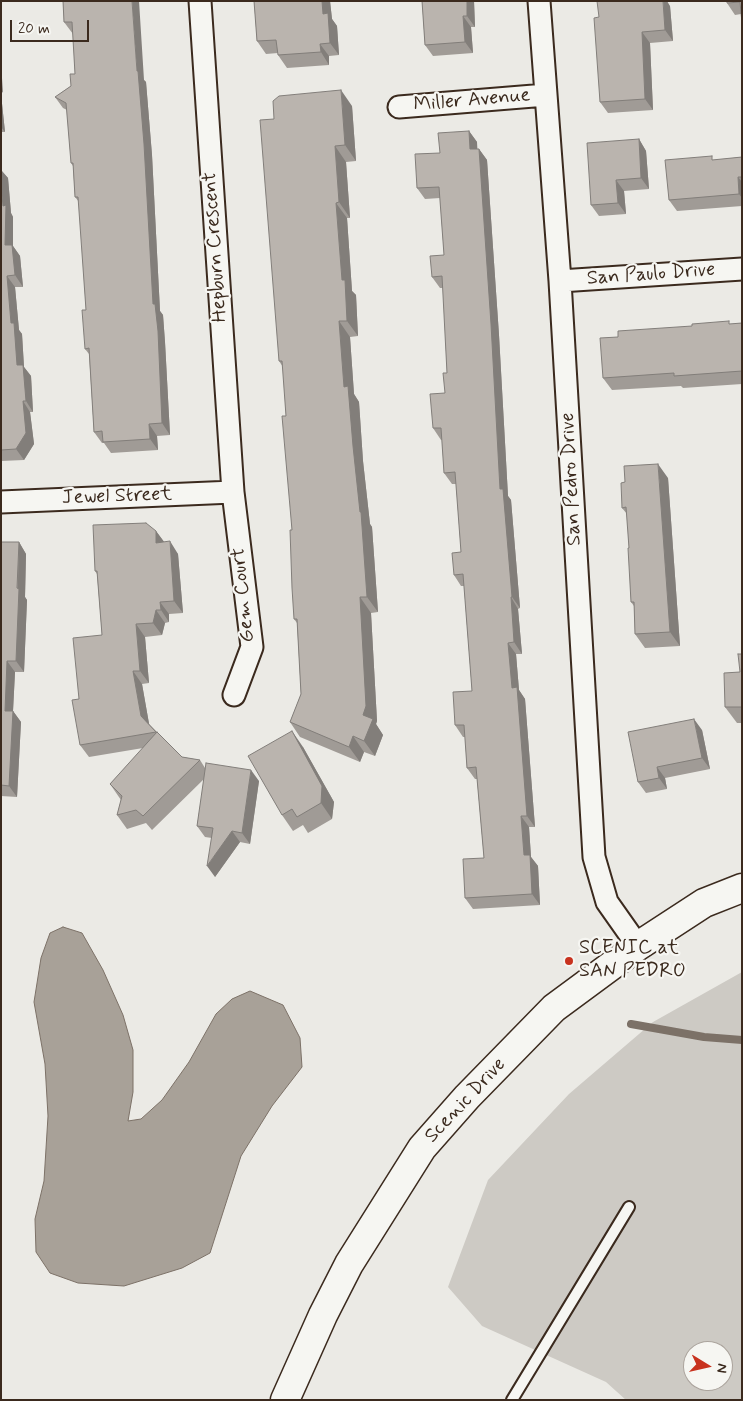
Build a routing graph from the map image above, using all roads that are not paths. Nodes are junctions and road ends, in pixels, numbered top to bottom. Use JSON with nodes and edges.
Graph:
{"nodes":[{"id":1,"x":200,"y":1,"type":"edge"},
{"id":2,"x":539,"y":1,"type":"edge"},
{"id":3,"x":546,"y":95,"type":"junction"},
{"id":4,"x":399,"y":107,"type":"dead end"},
{"id":5,"x":742,"y":269,"type":"edge"},
{"id":6,"x":560,"y":281,"type":"junction"},
{"id":7,"x":233,"y":492,"type":"junction"},
{"id":8,"x":1,"y":502,"type":"edge"},
{"id":9,"x":234,"y":695,"type":"dead end"},
{"id":10,"x":742,"y":888,"type":"edge"},
{"id":11,"x":638,"y":946,"type":"junction"},
{"id":12,"x":629,"y":1207,"type":"dead end"},
{"id":13,"x":285,"y":1400,"type":"edge"},
{"id":14,"x":512,"y":1400,"type":"edge"}],
"edges":[{"from":1,"to":7,"type":"street","name":"Hepburn Crescent"},
{"from":2,"to":3,"type":"street","name":"San Pedro Drive"},
{"from":3,"to":4,"type":"street","name":"Miller Avenue"},
{"from":3,"to":6,"type":"street","name":"San Pedro Drive"},
{"from":5,"to":6,"type":"street","name":"San Paulo Drive"},
{"from":6,"to":11,"type":"street","name":"San Pedro Drive"},
{"from":7,"to":8,"type":"street","name":"Jewel Street"},
{"from":7,"to":9,"type":"street","name":"Gem Court"},
{"from":10,"to":11,"type":"street","name":"Scenic Drive"},
{"from":11,"to":13,"type":"street","name":"Scenic Drive"},
{"from":12,"to":14,"type":"lane"}]}
